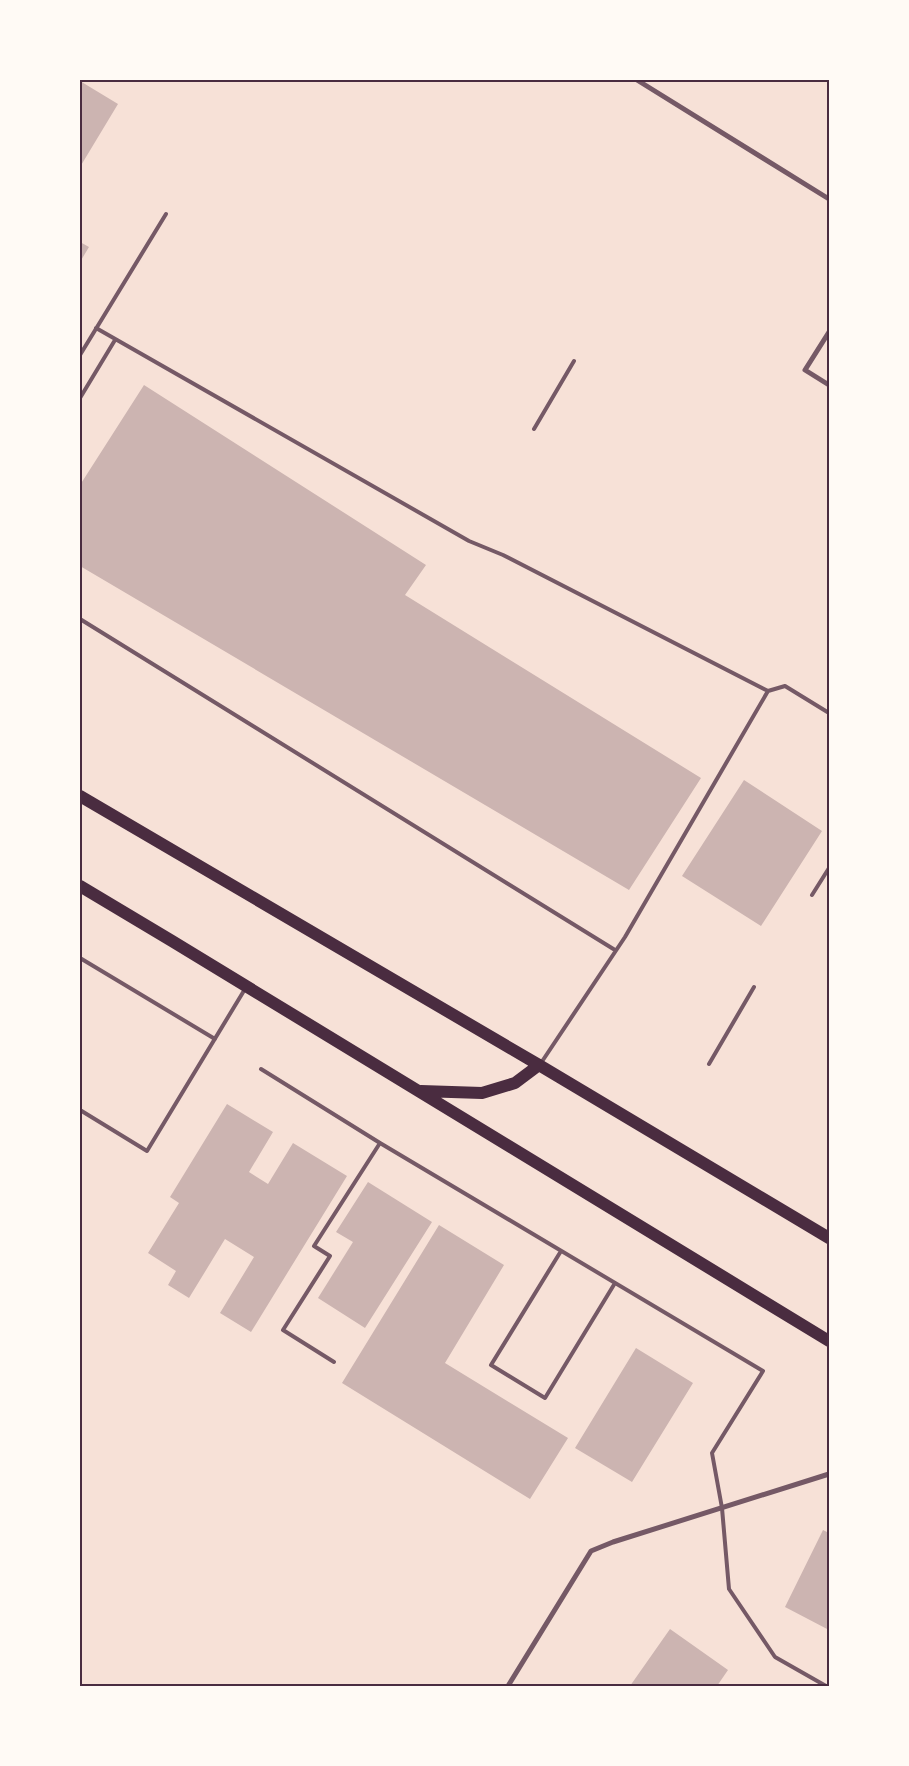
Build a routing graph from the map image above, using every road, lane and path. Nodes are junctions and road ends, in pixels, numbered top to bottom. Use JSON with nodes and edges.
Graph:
{"nodes":[{"id":1,"x":637,"y":80,"type":"edge"},
{"id":2,"x":829,"y":199,"type":"edge"},
{"id":3,"x":166,"y":214,"type":"dead end"},
{"id":4,"x":96,"y":328,"type":"junction"},
{"id":5,"x":829,"y":332,"type":"edge"},
{"id":6,"x":115,"y":340,"type":"junction"},
{"id":7,"x":80,"y":355,"type":"edge"},
{"id":8,"x":574,"y":361,"type":"dead end"},
{"id":9,"x":829,"y":385,"type":"edge"},
{"id":10,"x":80,"y":398,"type":"edge"},
{"id":11,"x":534,"y":429,"type":"dead end"},
{"id":12,"x":80,"y":619,"type":"edge"},
{"id":13,"x":768,"y":691,"type":"junction"},
{"id":14,"x":829,"y":713,"type":"edge"},
{"id":15,"x":80,"y":796,"type":"edge"},
{"id":16,"x":829,"y":868,"type":"edge"},
{"id":17,"x":80,"y":886,"type":"edge"},
{"id":18,"x":812,"y":895,"type":"dead end"},
{"id":19,"x":615,"y":950,"type":"junction"},
{"id":20,"x":80,"y":958,"type":"edge"},
{"id":21,"x":247,"y":987,"type":"junction"},
{"id":22,"x":754,"y":987,"type":"dead end"},
{"id":23,"x":215,"y":1039,"type":"junction"},
{"id":24,"x":709,"y":1064,"type":"dead end"},
{"id":25,"x":539,"y":1065,"type":"junction"},
{"id":26,"x":261,"y":1069,"type":"dead end"},
{"id":27,"x":419,"y":1091,"type":"junction"},
{"id":28,"x":80,"y":1110,"type":"edge"},
{"id":29,"x":380,"y":1143,"type":"junction"},
{"id":30,"x":829,"y":1238,"type":"edge"},
{"id":31,"x":562,"y":1251,"type":"junction"},
{"id":32,"x":615,"y":1283,"type":"junction"},
{"id":33,"x":829,"y":1341,"type":"edge"},
{"id":34,"x":334,"y":1362,"type":"dead end"},
{"id":35,"x":829,"y":1474,"type":"edge"},
{"id":36,"x":722,"y":1508,"type":"junction"},
{"id":37,"x":508,"y":1686,"type":"edge"},
{"id":38,"x":826,"y":1686,"type":"edge"}],
"edges":[{"from":1,"to":2,"type":"street"},
{"from":3,"to":4,"type":"lane"},
{"from":4,"to":6,"type":"lane"},
{"from":4,"to":7,"type":"lane"},
{"from":5,"to":9,"type":"street"},
{"from":6,"to":10,"type":"lane"},
{"from":6,"to":13,"type":"lane"},
{"from":8,"to":11,"type":"lane"},
{"from":12,"to":19,"type":"lane"},
{"from":13,"to":14,"type":"lane"},
{"from":13,"to":19,"type":"lane"},
{"from":15,"to":25,"type":"main road"},
{"from":16,"to":18,"type":"lane"},
{"from":17,"to":21,"type":"main road"},
{"from":19,"to":25,"type":"lane"},
{"from":20,"to":23,"type":"lane"},
{"from":21,"to":23,"type":"lane"},
{"from":21,"to":27,"type":"main road"},
{"from":22,"to":24,"type":"lane"},
{"from":23,"to":28,"type":"lane"},
{"from":25,"to":27,"type":"main road"},
{"from":25,"to":30,"type":"main road"},
{"from":26,"to":29,"type":"lane"},
{"from":27,"to":33,"type":"main road"},
{"from":29,"to":31,"type":"lane"},
{"from":29,"to":34,"type":"lane"},
{"from":31,"to":32,"type":"lane"},
{"from":31,"to":32,"type":"lane"},
{"from":32,"to":36,"type":"lane"},
{"from":35,"to":36,"type":"street"},
{"from":36,"to":37,"type":"street"},
{"from":36,"to":38,"type":"lane"}]}
